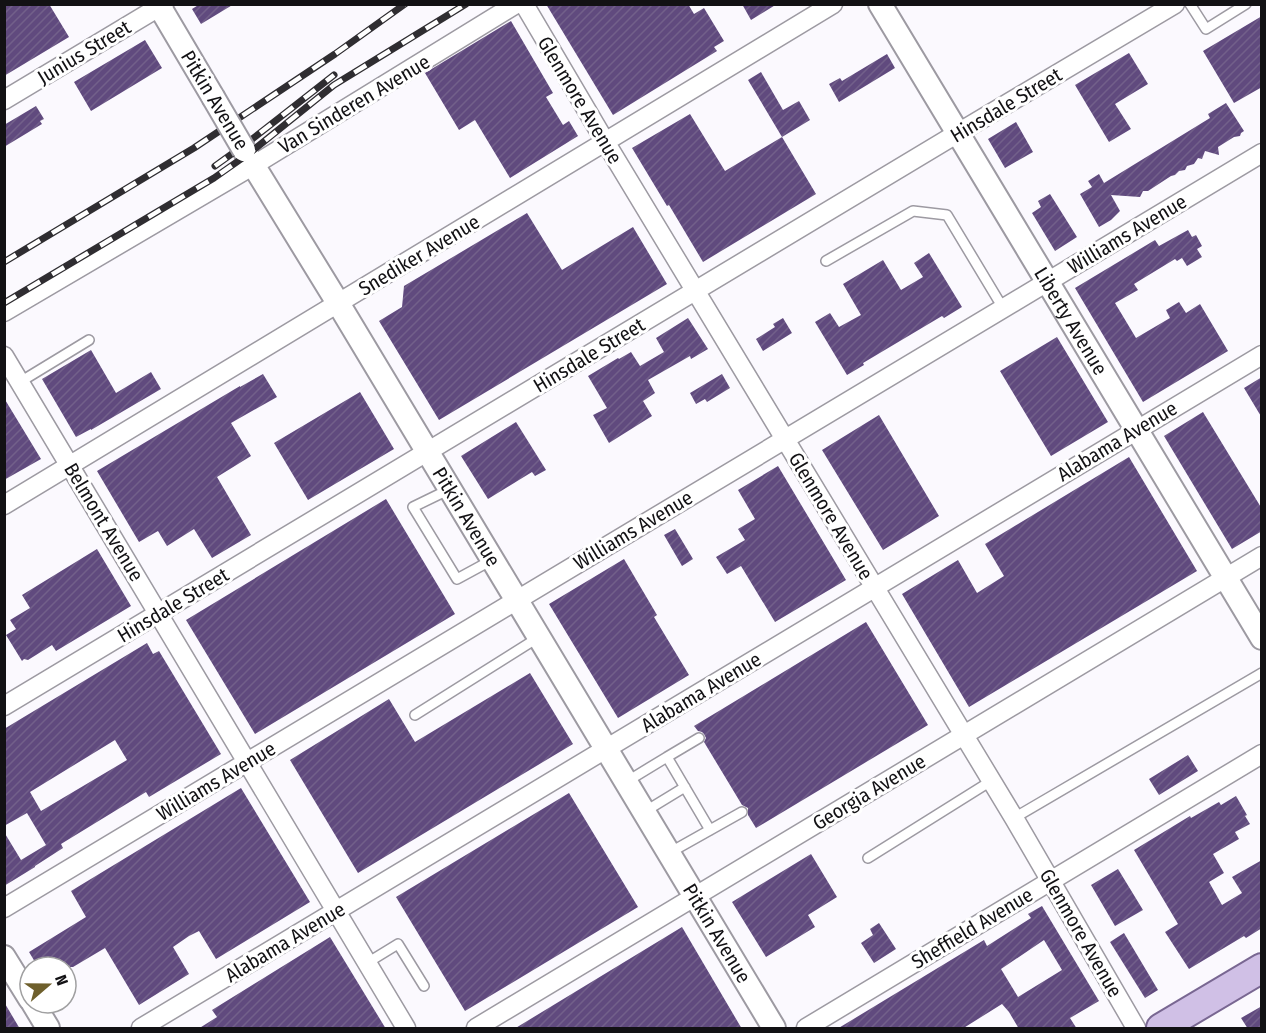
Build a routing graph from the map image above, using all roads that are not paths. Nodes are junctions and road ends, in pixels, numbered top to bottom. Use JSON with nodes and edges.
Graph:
{"nodes":[{"id":1,"x":516,"y":4,"type":"edge"},
{"id":2,"x":524,"y":4,"type":"edge"},
{"id":3,"x":833,"y":4,"type":"edge"},
{"id":4,"x":880,"y":4,"type":"edge"},
{"id":5,"x":1175,"y":4,"type":"edge"},
{"id":6,"x":1190,"y":4,"type":"edge"},
{"id":7,"x":1246,"y":4,"type":"edge"},
{"id":8,"x":160,"y":5,"type":"edge"},
{"id":9,"x":4,"y":100,"type":"edge"},
{"id":10,"x":958,"y":133,"type":"junction"},
{"id":11,"x":606,"y":142,"type":"junction"},
{"id":12,"x":1262,"y":153,"type":"edge"},
{"id":13,"x":249,"y":158,"type":"junction"},
{"id":14,"x":826,"y":261,"type":"dead end"},
{"id":15,"x":1047,"y":281,"type":"junction"},
{"id":16,"x":695,"y":291,"type":"junction"},
{"id":17,"x":338,"y":303,"type":"junction"},
{"id":18,"x":1003,"y":308,"type":"junction"},
{"id":19,"x":4,"y":312,"type":"edge"},
{"id":20,"x":89,"y":340,"type":"dead end"},
{"id":21,"x":1262,"y":355,"type":"edge"},
{"id":22,"x":4,"y":356,"type":"edge"},
{"id":23,"x":20,"y":382,"type":"junction"},
{"id":24,"x":1136,"y":430,"type":"junction"},
{"id":25,"x":785,"y":439,"type":"junction"},
{"id":26,"x":428,"y":452,"type":"junction"},
{"id":27,"x":70,"y":465,"type":"junction"},
{"id":28,"x":450,"y":489,"type":"junction"},
{"id":29,"x":4,"y":505,"type":"edge"},
{"id":30,"x":1262,"y":556,"type":"edge"},
{"id":31,"x":492,"y":560,"type":"junction"},
{"id":32,"x":1225,"y":578,"type":"junction"},
{"id":33,"x":874,"y":587,"type":"junction"},
{"id":34,"x":517,"y":600,"type":"junction"},
{"id":35,"x":158,"y":614,"type":"junction"},
{"id":36,"x":539,"y":638,"type":"junction"},
{"id":37,"x":1262,"y":638,"type":"edge"},
{"id":38,"x":1262,"y":673,"type":"edge"},
{"id":39,"x":4,"y":706,"type":"edge"},
{"id":40,"x":415,"y":715,"type":"dead end"},
{"id":41,"x":963,"y":735,"type":"junction"},
{"id":42,"x":699,"y":738,"type":"dead end"},
{"id":43,"x":606,"y":749,"type":"junction"},
{"id":44,"x":1262,"y":754,"type":"edge"},
{"id":45,"x":667,"y":757,"type":"junction"},
{"id":46,"x":247,"y":762,"type":"junction"},
{"id":47,"x":991,"y":781,"type":"junction"},
{"id":48,"x":626,"y":782,"type":"junction"},
{"id":49,"x":685,"y":787,"type":"junction"},
{"id":50,"x":644,"y":812,"type":"junction"},
{"id":51,"x":742,"y":812,"type":"dead end"},
{"id":52,"x":1014,"y":818,"type":"junction"},
{"id":53,"x":710,"y":830,"type":"junction"},
{"id":54,"x":669,"y":853,"type":"junction"},
{"id":55,"x":868,"y":858,"type":"dead end"},
{"id":56,"x":1051,"y":881,"type":"junction"},
{"id":57,"x":695,"y":897,"type":"junction"},
{"id":58,"x":4,"y":908,"type":"edge"},
{"id":59,"x":336,"y":911,"type":"junction"},
{"id":60,"x":4,"y":957,"type":"edge"},
{"id":61,"x":367,"y":963,"type":"junction"},
{"id":62,"x":1262,"y":968,"type":"edge"},
{"id":63,"x":18,"y":980,"type":"edge"},
{"id":64,"x":424,"y":986,"type":"dead end"},
{"id":65,"x":40,"y":1015,"type":"edge"},
{"id":66,"x":48,"y":1029,"type":"edge"},
{"id":67,"x":141,"y":1029,"type":"edge"},
{"id":68,"x":406,"y":1029,"type":"edge"},
{"id":69,"x":476,"y":1029,"type":"edge"},
{"id":70,"x":774,"y":1029,"type":"edge"},
{"id":71,"x":806,"y":1029,"type":"edge"},
{"id":72,"x":1136,"y":1029,"type":"edge"},
{"id":73,"x":1161,"y":1029,"type":"edge"}],
"edges":[{"from":1,"to":13,"type":"street","name":"Van Sinderen Avenue"},
{"from":2,"to":11,"type":"street","name":"Glenmore Avenue"},
{"from":3,"to":11,"type":"street","name":"Snediker Avenue"},
{"from":4,"to":10,"type":"street","name":"Liberty Avenue"},
{"from":5,"to":10,"type":"street","name":"Hinsdale Street"},
{"from":6,"to":7,"type":"lane"},
{"from":8,"to":9,"type":"street","name":"Junius Street"},
{"from":8,"to":13,"type":"street","name":"Pitkin Avenue","bridge":true},
{"from":10,"to":15,"type":"street","name":"Liberty Avenue"},
{"from":10,"to":16,"type":"street","name":"Hinsdale Street"},
{"from":11,"to":16,"type":"street","name":"Glenmore Avenue"},
{"from":11,"to":17,"type":"street","name":"Snediker Avenue"},
{"from":12,"to":15,"type":"street","name":"Williams Avenue"},
{"from":13,"to":17,"type":"street","name":"Pitkin Avenue"},
{"from":13,"to":19,"type":"street","name":"Van Sinderen Avenue"},
{"from":14,"to":18,"type":"lane"},
{"from":15,"to":18,"type":"street","name":"Williams Avenue"},
{"from":15,"to":24,"type":"street","name":"Liberty Avenue"},
{"from":16,"to":25,"type":"street","name":"Glenmore Avenue"},
{"from":16,"to":26,"type":"street","name":"Hinsdale Street"},
{"from":17,"to":26,"type":"street","name":"Pitkin Avenue"},
{"from":17,"to":27,"type":"street","name":"Snediker Avenue"},
{"from":18,"to":25,"type":"street","name":"Williams Avenue"},
{"from":20,"to":23,"type":"lane"},
{"from":21,"to":24,"type":"street","name":"Alabama Avenue"},
{"from":22,"to":23,"type":"street","name":"Belmont Avenue"},
{"from":23,"to":27,"type":"street","name":"Belmont Avenue"},
{"from":24,"to":32,"type":"street","name":"Liberty Avenue"},
{"from":24,"to":33,"type":"street","name":"Alabama Avenue"},
{"from":25,"to":33,"type":"street","name":"Glenmore Avenue"},
{"from":25,"to":34,"type":"street","name":"Williams Avenue"},
{"from":26,"to":28,"type":"street","name":"Pitkin Avenue"},
{"from":26,"to":35,"type":"street","name":"Hinsdale Street"},
{"from":27,"to":29,"type":"street","name":"Snediker Avenue"},
{"from":27,"to":35,"type":"street","name":"Belmont Avenue"},
{"from":28,"to":31,"type":"street","name":"Pitkin Avenue"},
{"from":28,"to":31,"type":"lane"},
{"from":30,"to":32,"type":"street","name":"Georgia Avenue"},
{"from":31,"to":34,"type":"street","name":"Pitkin Avenue"},
{"from":32,"to":37,"type":"street","name":"Liberty Avenue"},
{"from":32,"to":41,"type":"street","name":"Georgia Avenue"},
{"from":33,"to":41,"type":"street","name":"Glenmore Avenue"},
{"from":33,"to":43,"type":"street","name":"Alabama Avenue"},
{"from":34,"to":36,"type":"street","name":"Pitkin Avenue"},
{"from":34,"to":46,"type":"street","name":"Williams Avenue"},
{"from":35,"to":39,"type":"street","name":"Hinsdale Street"},
{"from":35,"to":46,"type":"street","name":"Belmont Avenue"},
{"from":36,"to":40,"type":"lane"},
{"from":36,"to":43,"type":"street","name":"Pitkin Avenue"},
{"from":38,"to":52,"type":"lane"},
{"from":41,"to":47,"type":"street","name":"Glenmore Avenue"},
{"from":41,"to":57,"type":"street","name":"Georgia Avenue"},
{"from":42,"to":45,"type":"lane"},
{"from":43,"to":48,"type":"street","name":"Pitkin Avenue"},
{"from":43,"to":59,"type":"street","name":"Alabama Avenue"},
{"from":44,"to":56,"type":"street","name":"Sheffield Avenue"},
{"from":45,"to":48,"type":"lane"},
{"from":45,"to":49,"type":"lane"},
{"from":46,"to":58,"type":"street","name":"Williams Avenue"},
{"from":46,"to":59,"type":"street","name":"Belmont Avenue"},
{"from":47,"to":52,"type":"street","name":"Glenmore Avenue"},
{"from":47,"to":55,"type":"lane"},
{"from":48,"to":50,"type":"street","name":"Pitkin Avenue"},
{"from":49,"to":50,"type":"lane"},
{"from":49,"to":53,"type":"lane"},
{"from":50,"to":54,"type":"street","name":"Pitkin Avenue"},
{"from":51,"to":53,"type":"lane"},
{"from":52,"to":56,"type":"street","name":"Glenmore Avenue"},
{"from":53,"to":54,"type":"lane"},
{"from":54,"to":57,"type":"street","name":"Pitkin Avenue"},
{"from":56,"to":71,"type":"street","name":"Sheffield Avenue"},
{"from":56,"to":72,"type":"street","name":"Glenmore Avenue"},
{"from":57,"to":69,"type":"street","name":"Georgia Avenue"},
{"from":57,"to":70,"type":"street","name":"Pitkin Avenue"},
{"from":59,"to":61,"type":"street","name":"Belmont Avenue"},
{"from":59,"to":67,"type":"street","name":"Alabama Avenue"},
{"from":60,"to":63,"type":"street"},
{"from":61,"to":64,"type":"lane"},
{"from":61,"to":68,"type":"street","name":"Belmont Avenue"},
{"from":62,"to":73,"type":"main road"},
{"from":65,"to":66,"type":"street"}]}
